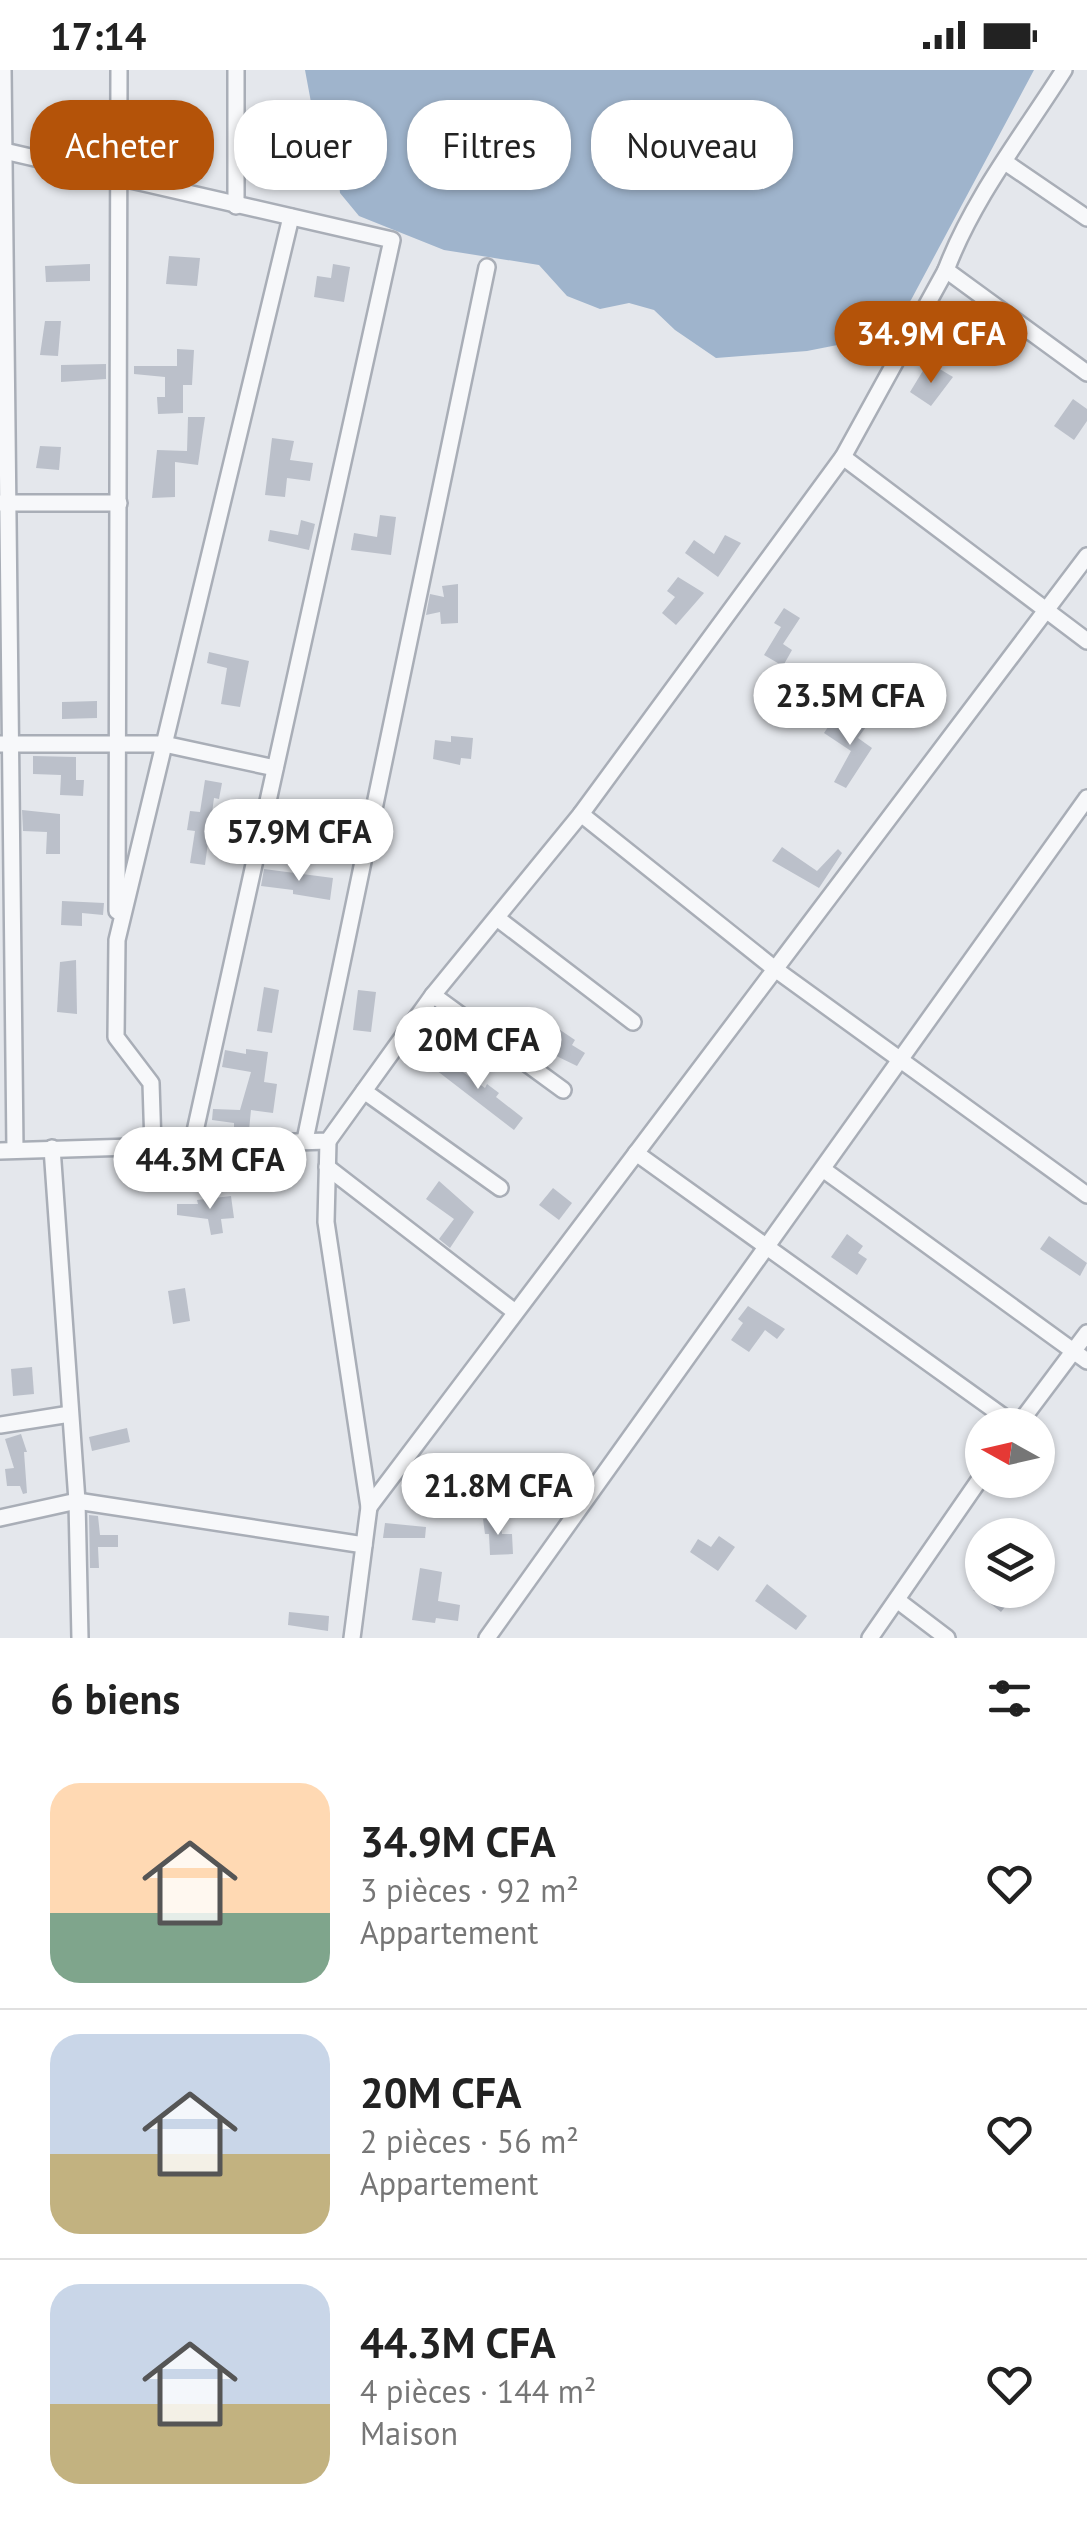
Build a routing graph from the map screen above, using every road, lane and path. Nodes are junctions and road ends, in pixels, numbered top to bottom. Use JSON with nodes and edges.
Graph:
{"nodes":[{"id":1,"x":4,"y":70,"type":"edge"},
{"id":2,"x":119,"y":70,"type":"edge"},
{"id":3,"x":236,"y":70,"type":"edge"},
{"id":4,"x":1064,"y":70,"type":"edge"},
{"id":5,"x":119,"y":100,"type":"edge"},
{"id":6,"x":2,"y":150,"type":"edge"},
{"id":7,"x":30,"y":157,"type":"edge"},
{"id":8,"x":1006,"y":162,"type":"junction"},
{"id":9,"x":120,"y":190,"type":"edge"},
{"id":10,"x":170,"y":190,"type":"edge"},
{"id":11,"x":236,"y":206,"type":"junction"},
{"id":12,"x":290,"y":217,"type":"junction"},
{"id":13,"x":1087,"y":218,"type":"edge"},
{"id":14,"x":488,"y":268,"type":"dead end"},
{"id":15,"x":946,"y":270,"type":"junction"},
{"id":16,"x":1087,"y":373,"type":"edge"},
{"id":17,"x":843,"y":457,"type":"junction"},
{"id":18,"x":4,"y":503,"type":"edge"},
{"id":19,"x":119,"y":504,"type":"junction"},
{"id":20,"x":1087,"y":556,"type":"edge"},
{"id":21,"x":1045,"y":610,"type":"junction"},
{"id":22,"x":5,"y":622,"type":"edge"},
{"id":23,"x":1087,"y":641,"type":"edge"},
{"id":24,"x":118,"y":743,"type":"junction"},
{"id":25,"x":5,"y":744,"type":"edge"},
{"id":26,"x":164,"y":744,"type":"junction"},
{"id":27,"x":276,"y":768,"type":"junction"},
{"id":28,"x":1087,"y":798,"type":"edge"},
{"id":29,"x":582,"y":814,"type":"junction"},
{"id":30,"x":497,"y":918,"type":"junction"},
{"id":31,"x":117,"y":940,"type":"junction"},
{"id":32,"x":776,"y":969,"type":"junction"},
{"id":33,"x":433,"y":995,"type":"junction"},
{"id":34,"x":633,"y":1022,"type":"dead end"},
{"id":35,"x":902,"y":1061,"type":"junction"},
{"id":36,"x":563,"y":1090,"type":"dead end"},
{"id":37,"x":364,"y":1091,"type":"junction"},
{"id":38,"x":305,"y":1140,"type":"junction"},
{"id":39,"x":328,"y":1142,"type":"junction"},
{"id":40,"x":192,"y":1145,"type":"junction"},
{"id":41,"x":153,"y":1146,"type":"junction"},
{"id":42,"x":52,"y":1148,"type":"junction"},
{"id":43,"x":8,"y":1151,"type":"edge"},
{"id":44,"x":636,"y":1153,"type":"junction"},
{"id":45,"x":327,"y":1167,"type":"junction"},
{"id":46,"x":824,"y":1170,"type":"junction"},
{"id":47,"x":500,"y":1188,"type":"dead end"},
{"id":48,"x":1087,"y":1195,"type":"edge"},
{"id":49,"x":768,"y":1248,"type":"junction"},
{"id":50,"x":515,"y":1312,"type":"junction"},
{"id":51,"x":1087,"y":1334,"type":"edge"},
{"id":52,"x":1080,"y":1356,"type":"edge"},
{"id":53,"x":993,"y":1408,"type":"edge"},
{"id":54,"x":1033,"y":1408,"type":"edge"},
{"id":55,"x":70,"y":1414,"type":"junction"},
{"id":56,"x":0,"y":1426,"type":"edge"},
{"id":57,"x":967,"y":1498,"type":"edge"},
{"id":58,"x":77,"y":1502,"type":"junction"},
{"id":59,"x":369,"y":1508,"type":"junction"},
{"id":60,"x":0,"y":1518,"type":"edge"},
{"id":61,"x":364,"y":1545,"type":"junction"},
{"id":62,"x":897,"y":1600,"type":"junction"},
{"id":63,"x":80,"y":1638,"type":"edge"},
{"id":64,"x":352,"y":1638,"type":"edge"},
{"id":65,"x":486,"y":1638,"type":"edge"},
{"id":66,"x":870,"y":1638,"type":"edge"},
{"id":67,"x":947,"y":1638,"type":"edge"}],
"edges":[{"from":1,"to":6,"type":"street"},
{"from":2,"to":5,"type":"street"},
{"from":3,"to":11,"type":"street"},
{"from":4,"to":8,"type":"street"},
{"from":6,"to":7,"type":"street"},
{"from":6,"to":18,"type":"street"},
{"from":8,"to":13,"type":"street"},
{"from":8,"to":15,"type":"street"},
{"from":9,"to":19,"type":"street"},
{"from":10,"to":11,"type":"street"},
{"from":11,"to":12,"type":"street"},
{"from":12,"to":26,"type":"street"},
{"from":12,"to":27,"type":"street"},
{"from":14,"to":38,"type":"street"},
{"from":15,"to":16,"type":"street"},
{"from":15,"to":17,"type":"street"},
{"from":17,"to":21,"type":"street"},
{"from":17,"to":29,"type":"street"},
{"from":18,"to":19,"type":"street"},
{"from":18,"to":22,"type":"street"},
{"from":19,"to":24,"type":"street"},
{"from":20,"to":21,"type":"street"},
{"from":21,"to":23,"type":"street"},
{"from":21,"to":32,"type":"street"},
{"from":22,"to":25,"type":"street"},
{"from":24,"to":25,"type":"street"},
{"from":24,"to":26,"type":"street"},
{"from":24,"to":31,"type":"street"},
{"from":25,"to":43,"type":"street"},
{"from":26,"to":27,"type":"street"},
{"from":26,"to":31,"type":"street"},
{"from":27,"to":40,"type":"street"},
{"from":28,"to":35,"type":"street"},
{"from":29,"to":30,"type":"street"},
{"from":29,"to":32,"type":"street"},
{"from":30,"to":33,"type":"street"},
{"from":30,"to":34,"type":"street"},
{"from":31,"to":41,"type":"street"},
{"from":32,"to":35,"type":"street"},
{"from":32,"to":44,"type":"street"},
{"from":33,"to":36,"type":"street"},
{"from":33,"to":37,"type":"street"},
{"from":35,"to":46,"type":"street"},
{"from":35,"to":48,"type":"street"},
{"from":37,"to":39,"type":"street"},
{"from":37,"to":47,"type":"street"},
{"from":38,"to":39,"type":"street"},
{"from":38,"to":40,"type":"street"},
{"from":39,"to":45,"type":"street"},
{"from":40,"to":41,"type":"street"},
{"from":41,"to":42,"type":"street"},
{"from":42,"to":43,"type":"street"},
{"from":42,"to":55,"type":"street"},
{"from":44,"to":49,"type":"street"},
{"from":44,"to":50,"type":"street"},
{"from":45,"to":50,"type":"street"},
{"from":45,"to":59,"type":"street"},
{"from":46,"to":49,"type":"street"},
{"from":46,"to":52,"type":"street"},
{"from":49,"to":53,"type":"street"},
{"from":49,"to":65,"type":"street"},
{"from":50,"to":59,"type":"street"},
{"from":51,"to":52,"type":"street"},
{"from":52,"to":54,"type":"street"},
{"from":55,"to":56,"type":"street"},
{"from":55,"to":58,"type":"street"},
{"from":57,"to":62,"type":"street"},
{"from":58,"to":60,"type":"street"},
{"from":58,"to":61,"type":"street"},
{"from":58,"to":63,"type":"street"},
{"from":59,"to":61,"type":"street"},
{"from":61,"to":64,"type":"street"},
{"from":62,"to":66,"type":"street"},
{"from":62,"to":67,"type":"street"}]}
